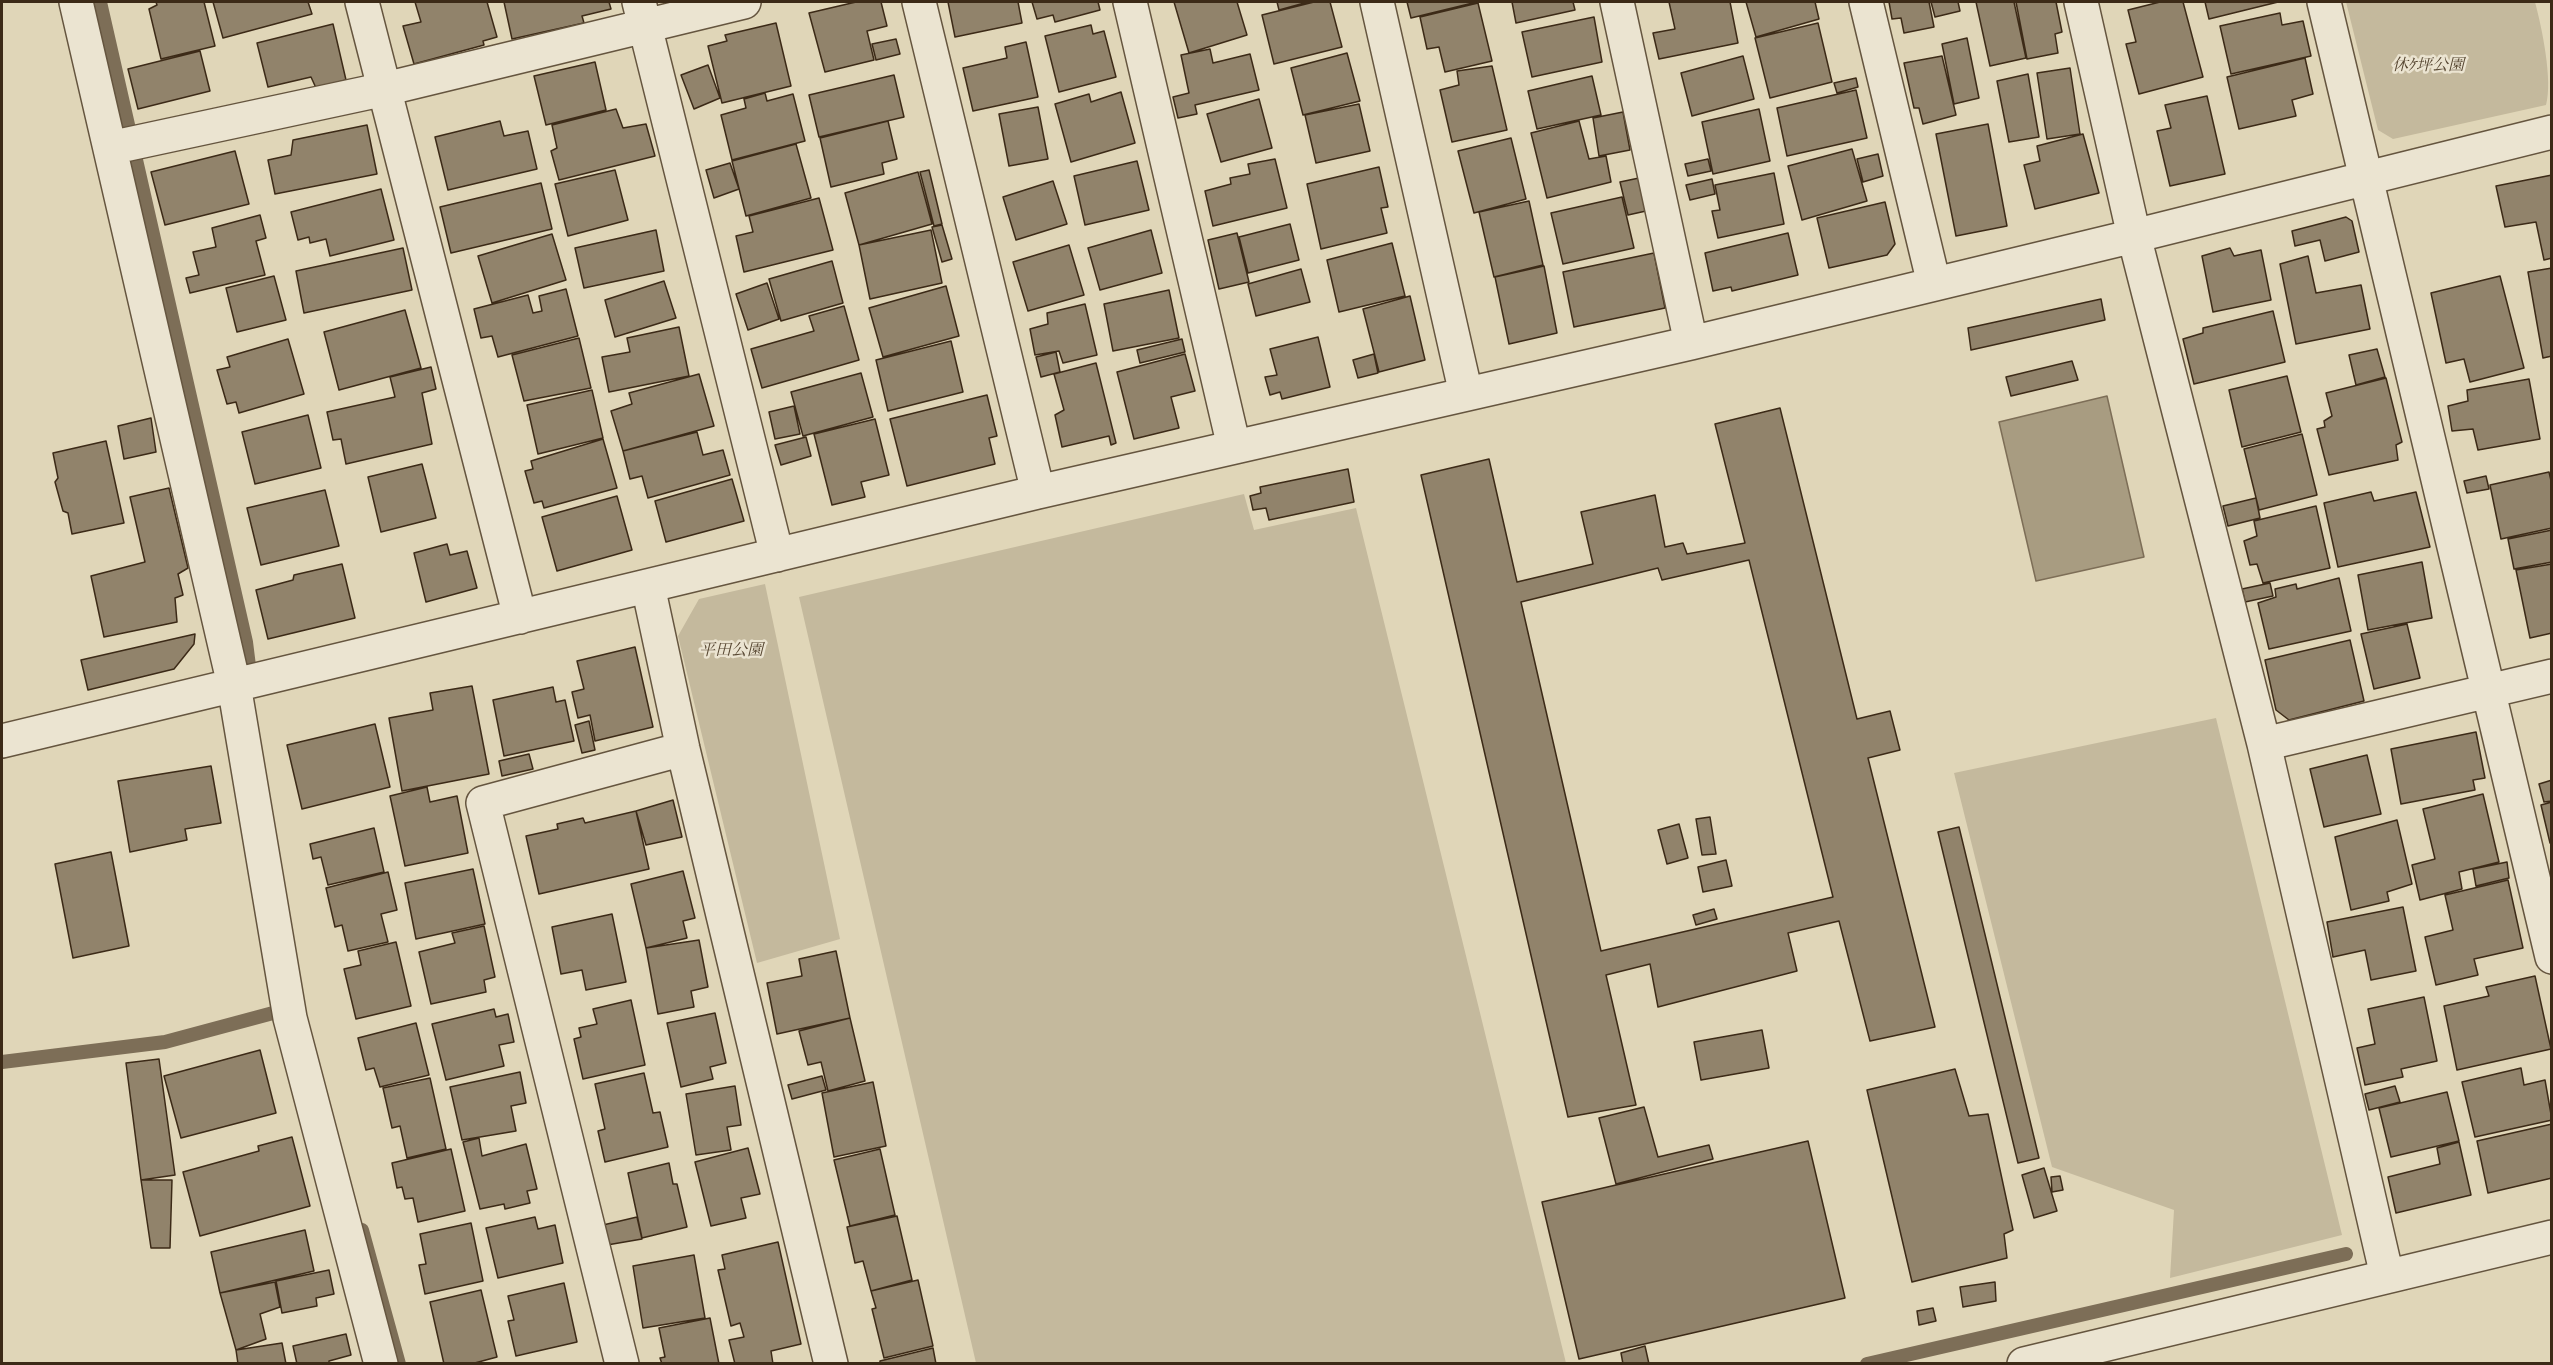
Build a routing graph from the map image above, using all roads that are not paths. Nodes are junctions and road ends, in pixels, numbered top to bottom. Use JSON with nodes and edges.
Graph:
{"nodes":[{"id":1,"x":76,"y":2,"type":"edge"},
{"id":2,"x":362,"y":2,"type":"edge"},
{"id":3,"x":744,"y":2,"type":"edge"},
{"id":4,"x":919,"y":2,"type":"edge"},
{"id":5,"x":1130,"y":2,"type":"edge"},
{"id":6,"x":1377,"y":2,"type":"edge"},
{"id":7,"x":1617,"y":2,"type":"edge"},
{"id":8,"x":1866,"y":2,"type":"edge"},
{"id":9,"x":2081,"y":2,"type":"edge"},
{"id":10,"x":2324,"y":2,"type":"edge"},
{"id":11,"x":642,"y":14,"type":"edge"},
{"id":12,"x":385,"y":89,"type":"junction"},
{"id":13,"x":2552,"y":132,"type":"edge"},
{"id":14,"x":110,"y":148,"type":"junction"},
{"id":15,"x":2366,"y":178,"type":"junction"},
{"id":16,"x":2134,"y":237,"type":"junction"},
{"id":17,"x":1934,"y":285,"type":"junction"},
{"id":18,"x":1690,"y":343,"type":"junction"},
{"id":19,"x":1466,"y":394,"type":"junction"},
{"id":20,"x":1234,"y":447,"type":"junction"},
{"id":21,"x":1038,"y":492,"type":"junction"},
{"id":22,"x":777,"y":555,"type":"junction"},
{"id":23,"x":648,"y":586,"type":"junction"},
{"id":24,"x":520,"y":616,"type":"junction"},
{"id":25,"x":2552,"y":676,"type":"edge"},
{"id":26,"x":234,"y":685,"type":"junction"},
{"id":27,"x":2488,"y":691,"type":"junction"},
{"id":28,"x":2,"y":741,"type":"edge"},
{"id":29,"x":2264,"y":744,"type":"junction"},
{"id":30,"x":683,"y":749,"type":"junction"},
{"id":31,"x":2552,"y":957,"type":"edge"},
{"id":32,"x":2552,"y":1237,"type":"edge"},
{"id":33,"x":2387,"y":1276,"type":"junction"},
{"id":34,"x":381,"y":1364,"type":"edge"},
{"id":35,"x":622,"y":1364,"type":"edge"},
{"id":36,"x":831,"y":1364,"type":"edge"},
{"id":37,"x":2024,"y":1364,"type":"edge"}],
"edges":[{"from":1,"to":14,"type":"street"},
{"from":2,"to":12,"type":"street"},
{"from":3,"to":11,"type":"street"},
{"from":4,"to":21,"type":"street"},
{"from":5,"to":20,"type":"street"},
{"from":6,"to":19,"type":"street"},
{"from":7,"to":18,"type":"street"},
{"from":8,"to":17,"type":"street"},
{"from":9,"to":16,"type":"street"},
{"from":10,"to":15,"type":"street"},
{"from":11,"to":12,"type":"street"},
{"from":11,"to":22,"type":"street"},
{"from":12,"to":14,"type":"street"},
{"from":12,"to":24,"type":"street"},
{"from":13,"to":15,"type":"street"},
{"from":14,"to":26,"type":"street"},
{"from":15,"to":16,"type":"street"},
{"from":15,"to":27,"type":"street"},
{"from":16,"to":17,"type":"street"},
{"from":16,"to":29,"type":"street"},
{"from":17,"to":18,"type":"street"},
{"from":18,"to":19,"type":"street"},
{"from":19,"to":20,"type":"street"},
{"from":20,"to":21,"type":"street"},
{"from":21,"to":22,"type":"street"},
{"from":22,"to":23,"type":"street"},
{"from":23,"to":24,"type":"street"},
{"from":23,"to":30,"type":"street"},
{"from":24,"to":26,"type":"street"},
{"from":25,"to":27,"type":"street"},
{"from":26,"to":28,"type":"street"},
{"from":26,"to":34,"type":"street"},
{"from":27,"to":29,"type":"street"},
{"from":27,"to":31,"type":"street"},
{"from":29,"to":33,"type":"street"},
{"from":30,"to":35,"type":"street"},
{"from":30,"to":36,"type":"street"},
{"from":32,"to":33,"type":"street"},
{"from":33,"to":37,"type":"street"}]}
